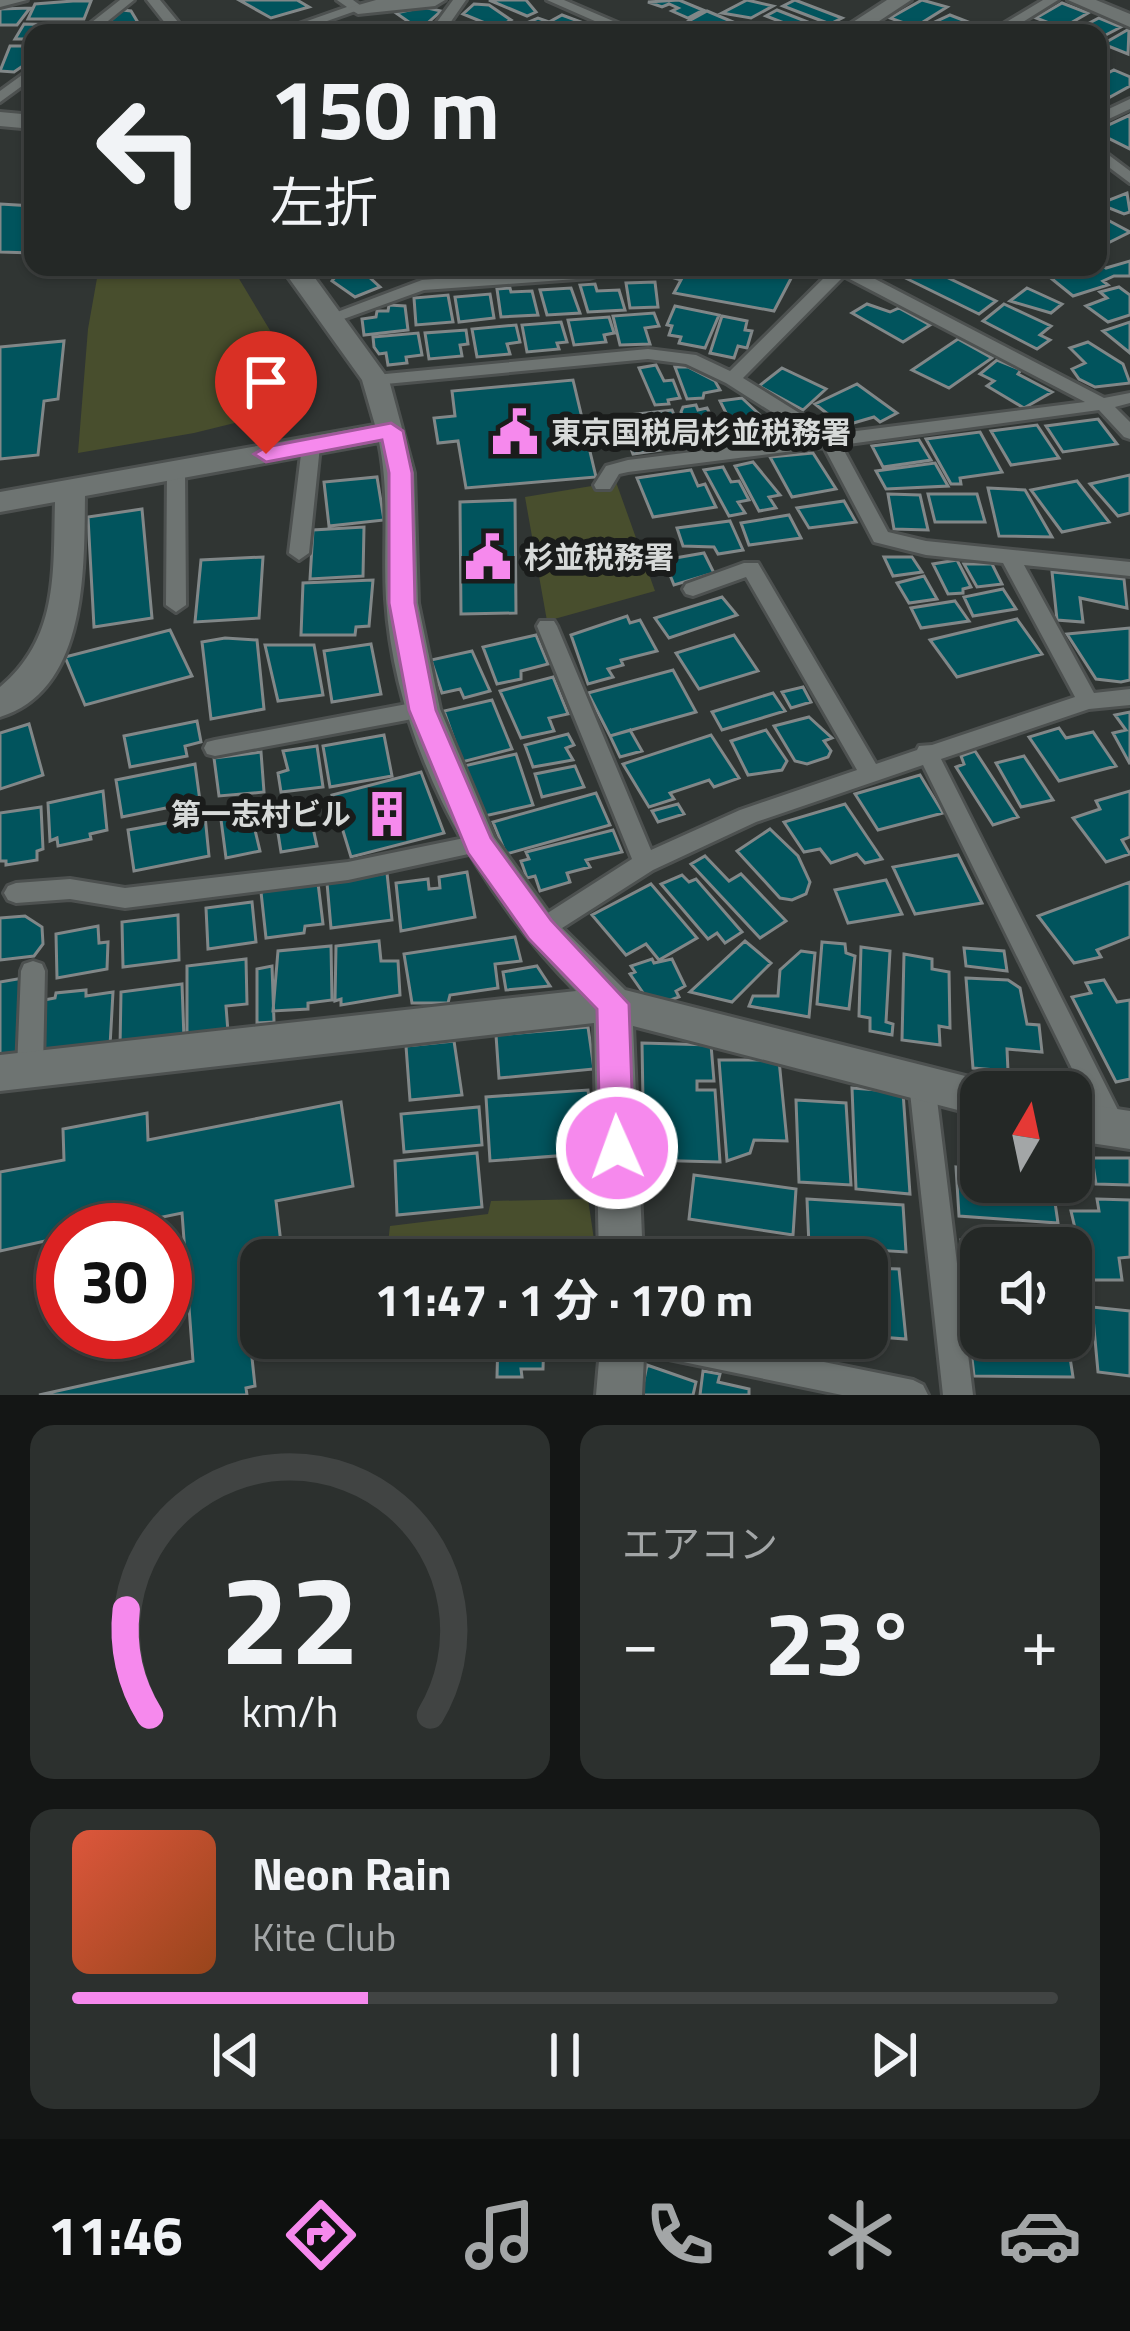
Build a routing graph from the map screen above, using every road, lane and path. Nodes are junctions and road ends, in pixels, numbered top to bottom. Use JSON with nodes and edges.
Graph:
{"nodes":[{"id":1,"x":21,"y":0,"type":"edge"},
{"id":2,"x":128,"y":0,"type":"edge"},
{"id":3,"x":153,"y":0,"type":"edge"},
{"id":4,"x":435,"y":0,"type":"edge"},
{"id":5,"x":553,"y":0,"type":"edge"},
{"id":6,"x":901,"y":0,"type":"edge"},
{"id":7,"x":1052,"y":0,"type":"edge"},
{"id":8,"x":1078,"y":0,"type":"edge"},
{"id":9,"x":0,"y":3,"type":"edge"},
{"id":10,"x":351,"y":4,"type":"edge"},
{"id":11,"x":1130,"y":21,"type":"edge"},
{"id":12,"x":97,"y":24,"type":"edge"},
{"id":13,"x":173,"y":24,"type":"edge"},
{"id":14,"x":302,"y":24,"type":"edge"},
{"id":15,"x":612,"y":24,"type":"edge"},
{"id":16,"x":861,"y":24,"type":"edge"},
{"id":17,"x":1011,"y":24,"type":"edge"},
{"id":18,"x":24,"y":78,"type":"edge"},
{"id":19,"x":0,"y":98,"type":"edge"},
{"id":20,"x":1107,"y":159,"type":"edge"},
{"id":21,"x":1130,"y":179,"type":"edge"},
{"id":22,"x":300,"y":276,"type":"edge"},
{"id":23,"x":548,"y":276,"type":"edge"},
{"id":24,"x":834,"y":276,"type":"edge"},
{"id":25,"x":857,"y":276,"type":"edge"},
{"id":26,"x":332,"y":317,"type":"junction"},
{"id":27,"x":732,"y":379,"type":"junction"},
{"id":28,"x":374,"y":380,"type":"junction"},
{"id":29,"x":1130,"y":398,"type":"edge"},
{"id":30,"x":1104,"y":405,"type":"junction"},
{"id":31,"x":391,"y":431,"type":"junction"},
{"id":32,"x":1130,"y":434,"type":"edge"},
{"id":33,"x":829,"y":440,"type":"junction"},
{"id":34,"x":311,"y":446,"type":"junction"},
{"id":35,"x":176,"y":472,"type":"junction"},
{"id":36,"x":603,"y":484,"type":"dead end"},
{"id":37,"x":70,"y":491,"type":"junction"},
{"id":38,"x":0,"y":502,"type":"edge"},
{"id":39,"x":299,"y":553,"type":"dead end"},
{"id":40,"x":1011,"y":559,"type":"junction"},
{"id":41,"x":1130,"y":569,"type":"edge"},
{"id":42,"x":693,"y":589,"type":"dead end"},
{"id":43,"x":176,"y":605,"type":"dead end"},
{"id":44,"x":547,"y":626,"type":"dead end"},
{"id":45,"x":1130,"y":697,"type":"edge"},
{"id":46,"x":1088,"y":700,"type":"junction"},
{"id":47,"x":0,"y":705,"type":"edge"},
{"id":48,"x":423,"y":710,"type":"junction"},
{"id":49,"x":215,"y":748,"type":"dead end"},
{"id":50,"x":927,"y":752,"type":"junction"},
{"id":51,"x":869,"y":772,"type":"junction"},
{"id":52,"x":479,"y":844,"type":"junction"},
{"id":53,"x":645,"y":863,"type":"junction"},
{"id":54,"x":16,"y":893,"type":"dead end"},
{"id":55,"x":540,"y":929,"type":"junction"},
{"id":56,"x":33,"y":971,"type":"dead end"},
{"id":57,"x":613,"y":1004,"type":"junction"},
{"id":58,"x":15,"y":1071,"type":"edge"},
{"id":59,"x":922,"y":1084,"type":"junction"},
{"id":60,"x":960,"y":1093,"type":"edge"},
{"id":61,"x":1092,"y":1125,"type":"edge"},
{"id":62,"x":1122,"y":1130,"type":"edge"},
{"id":63,"x":620,"y":1239,"type":"edge"},
{"id":64,"x":622,"y":1359,"type":"edge"},
{"id":65,"x":738,"y":1359,"type":"edge"},
{"id":66,"x":620,"y":1395,"type":"edge"},
{"id":67,"x":914,"y":1395,"type":"edge"},
{"id":68,"x":958,"y":1395,"type":"edge"}],
"edges":[{"from":1,"to":9,"type":"lane"},
{"from":2,"to":12,"type":"lane"},
{"from":3,"to":13,"type":"lane"},
{"from":4,"to":10,"type":"street"},
{"from":5,"to":15,"type":"lane"},
{"from":6,"to":16,"type":"street"},
{"from":7,"to":17,"type":"lane"},
{"from":8,"to":11,"type":"street"},
{"from":10,"to":14,"type":"lane"},
{"from":18,"to":19,"type":"lane"},
{"from":20,"to":21,"type":"lane"},
{"from":22,"to":26,"type":"street"},
{"from":23,"to":26,"type":"lane"},
{"from":24,"to":27,"type":"lane"},
{"from":25,"to":30,"type":"lane"},
{"from":26,"to":28,"type":"street"},
{"from":27,"to":28,"type":"lane"},
{"from":27,"to":33,"type":"lane"},
{"from":28,"to":31,"type":"street"},
{"from":29,"to":30,"type":"lane"},
{"from":30,"to":32,"type":"lane"},
{"from":30,"to":33,"type":"lane"},
{"from":31,"to":34,"type":"street"},
{"from":31,"to":48,"type":"street"},
{"from":33,"to":36,"type":"lane"},
{"from":33,"to":40,"type":"lane"},
{"from":34,"to":35,"type":"street"},
{"from":34,"to":39,"type":"lane"},
{"from":35,"to":37,"type":"street"},
{"from":35,"to":43,"type":"lane"},
{"from":37,"to":38,"type":"street"},
{"from":37,"to":47,"type":"street"},
{"from":40,"to":41,"type":"lane"},
{"from":40,"to":46,"type":"lane"},
{"from":42,"to":51,"type":"lane"},
{"from":44,"to":53,"type":"lane"},
{"from":45,"to":46,"type":"lane"},
{"from":46,"to":50,"type":"lane"},
{"from":48,"to":49,"type":"lane"},
{"from":48,"to":52,"type":"street"},
{"from":50,"to":51,"type":"lane"},
{"from":50,"to":62,"type":"lane"},
{"from":51,"to":53,"type":"lane"},
{"from":52,"to":54,"type":"lane"},
{"from":52,"to":55,"type":"street"},
{"from":53,"to":55,"type":"lane"},
{"from":55,"to":57,"type":"street"},
{"from":56,"to":58,"type":"lane"},
{"from":57,"to":58,"type":"street"},
{"from":57,"to":59,"type":"street"},
{"from":57,"to":63,"type":"street"},
{"from":59,"to":60,"type":"street"},
{"from":59,"to":68,"type":"lane"},
{"from":61,"to":62,"type":"street"},
{"from":64,"to":66,"type":"street"},
{"from":65,"to":67,"type":"lane"}]}
